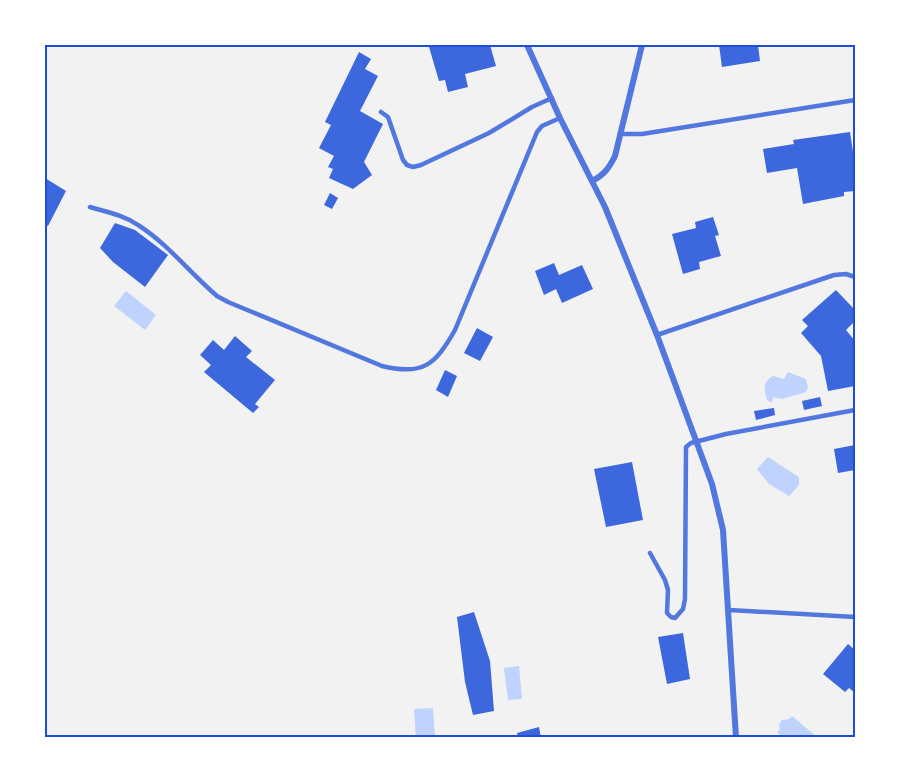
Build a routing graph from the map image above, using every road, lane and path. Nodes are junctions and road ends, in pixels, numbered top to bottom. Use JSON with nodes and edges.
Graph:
{"nodes":[{"id":1,"x":527,"y":45,"type":"edge"},
{"id":2,"x":642,"y":45,"type":"edge"},
{"id":3,"x":552,"y":98,"type":"junction"},
{"id":4,"x":855,"y":100,"type":"edge"},
{"id":5,"x":381,"y":112,"type":"dead end"},
{"id":6,"x":560,"y":118,"type":"junction"},
{"id":7,"x":620,"y":134,"type":"junction"},
{"id":8,"x":592,"y":181,"type":"junction"},
{"id":9,"x":90,"y":207,"type":"dead end"},
{"id":10,"x":855,"y":277,"type":"edge"},
{"id":11,"x":657,"y":336,"type":"junction"},
{"id":12,"x":855,"y":410,"type":"edge"},
{"id":13,"x":698,"y":441,"type":"junction"},
{"id":14,"x":650,"y":553,"type":"dead end"},
{"id":15,"x":729,"y":610,"type":"junction"},
{"id":16,"x":855,"y":617,"type":"edge"},
{"id":17,"x":736,"y":738,"type":"edge"}],
"edges":[{"from":1,"to":3,"type":"street"},
{"from":2,"to":7,"type":"street"},
{"from":3,"to":5,"type":"lane"},
{"from":3,"to":6,"type":"street"},
{"from":4,"to":7,"type":"lane"},
{"from":6,"to":8,"type":"street"},
{"from":6,"to":9,"type":"lane"},
{"from":7,"to":8,"type":"street"},
{"from":8,"to":11,"type":"street"},
{"from":10,"to":11,"type":"lane"},
{"from":11,"to":13,"type":"street"},
{"from":12,"to":13,"type":"lane"},
{"from":13,"to":14,"type":"lane"},
{"from":13,"to":15,"type":"street"},
{"from":15,"to":16,"type":"lane"},
{"from":15,"to":17,"type":"street"}]}
